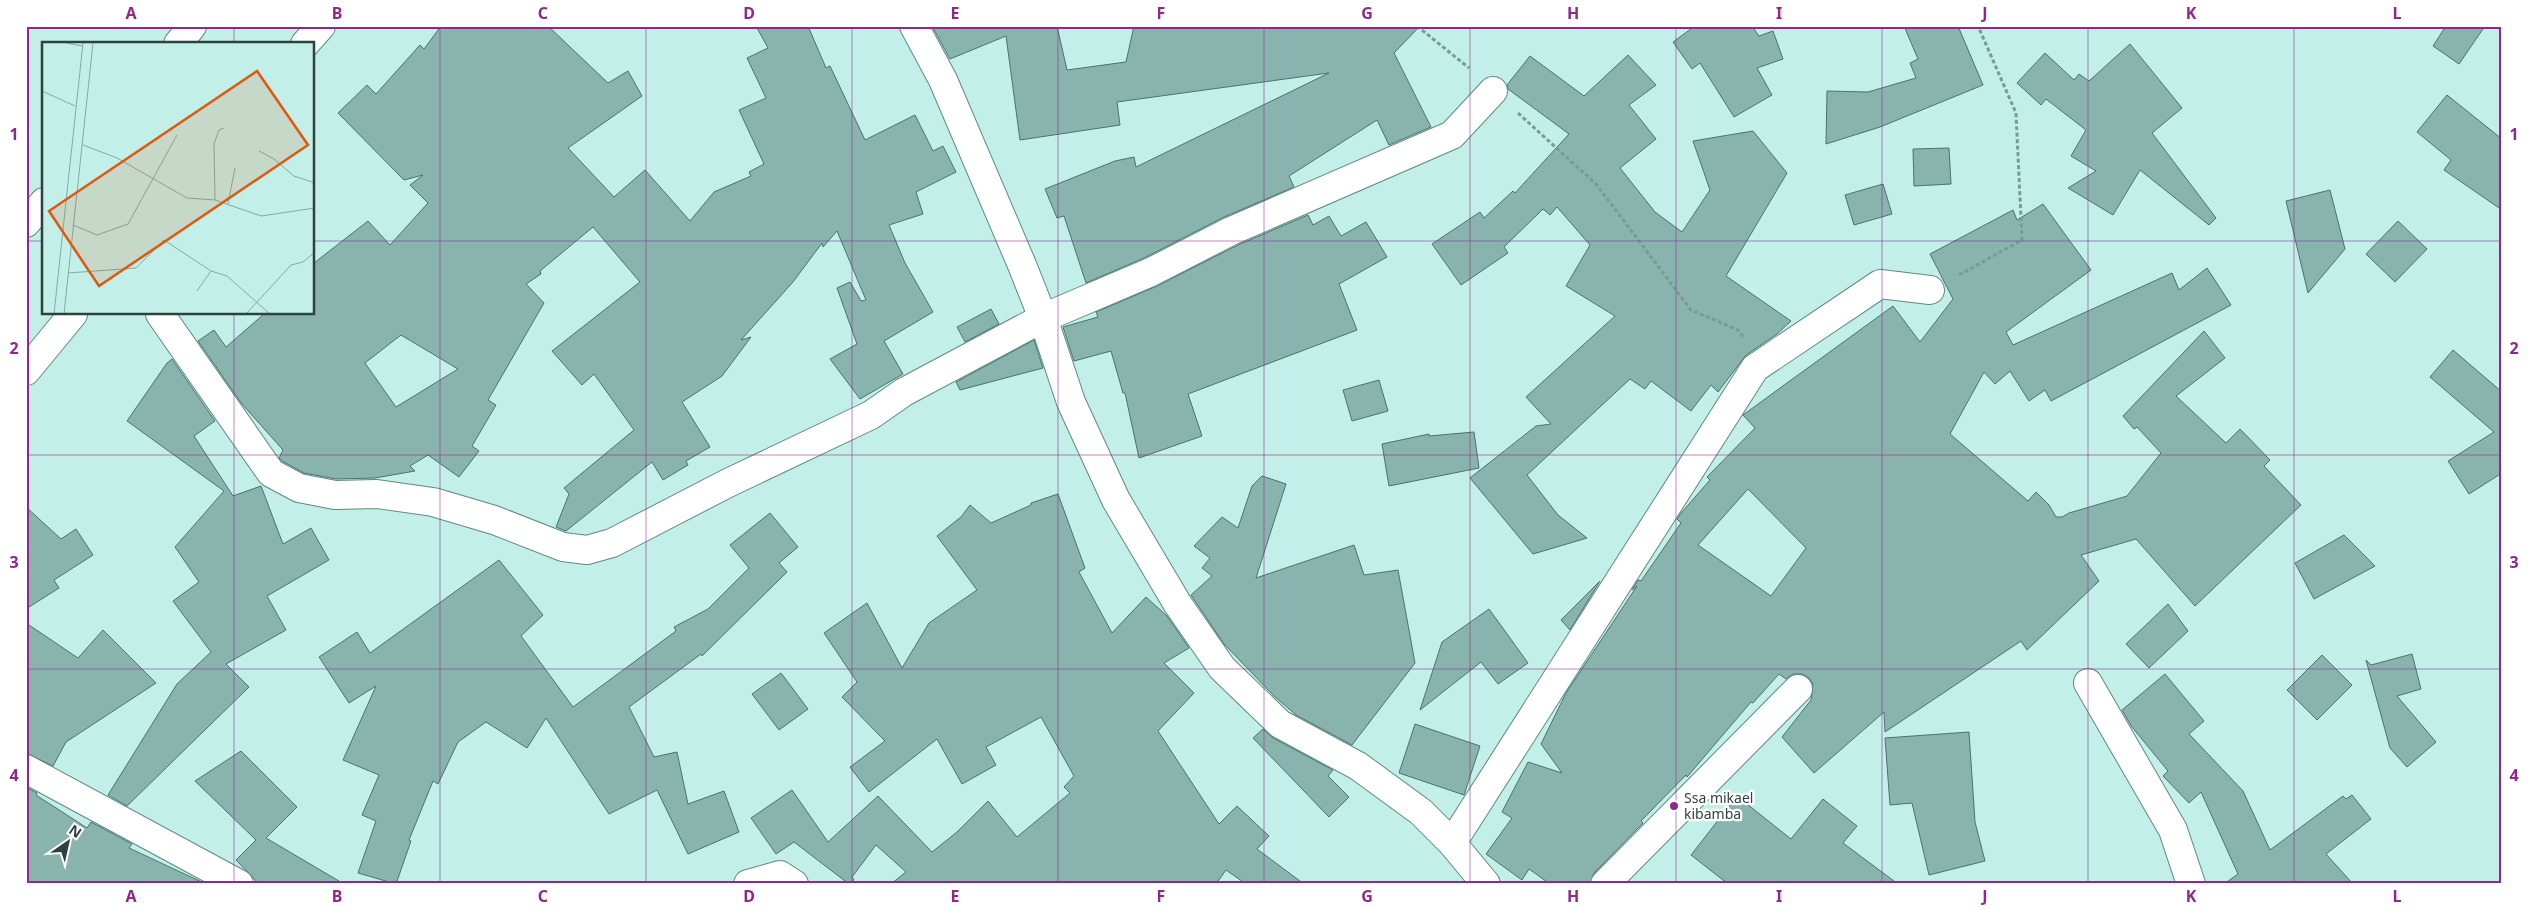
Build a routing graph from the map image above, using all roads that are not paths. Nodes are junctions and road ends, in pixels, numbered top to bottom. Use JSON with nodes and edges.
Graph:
{"nodes":[{"id":1,"x":192,"y":26,"type":"edge"},
{"id":2,"x":320,"y":26,"type":"edge"},
{"id":3,"x":914,"y":26,"type":"edge"},
{"id":4,"x":180,"y":42,"type":"edge"},
{"id":5,"x":307,"y":42,"type":"edge"},
{"id":6,"x":1494,"y":91,"type":"road end"},
{"id":7,"x":42,"y":204,"type":"edge"},
{"id":8,"x":26,"y":223,"type":"edge"},
{"id":9,"x":1930,"y":290,"type":"road end"},
{"id":10,"x":72,"y":315,"type":"edge"},
{"id":11,"x":161,"y":315,"type":"edge"},
{"id":12,"x":1043,"y":318,"type":"junction"},
{"id":13,"x":26,"y":370,"type":"edge"},
{"id":14,"x":2088,"y":683,"type":"dead end"},
{"id":15,"x":1798,"y":689,"type":"dead end"},
{"id":16,"x":26,"y":769,"type":"edge"},
{"id":17,"x":1452,"y":843,"type":"junction"},
{"id":18,"x":239,"y":884,"type":"edge"},
{"id":19,"x":748,"y":884,"type":"edge"},
{"id":20,"x":794,"y":884,"type":"edge"},
{"id":21,"x":1486,"y":884,"type":"edge"},
{"id":22,"x":1604,"y":884,"type":"edge"},
{"id":23,"x":2191,"y":884,"type":"edge"}],
"edges":[{"from":1,"to":4,"type":"street"},
{"from":2,"to":5,"type":"street"},
{"from":3,"to":12,"type":"street"},
{"from":6,"to":12,"type":"street"},
{"from":7,"to":8,"type":"street"},
{"from":9,"to":17,"type":"street"},
{"from":10,"to":13,"type":"street"},
{"from":11,"to":12,"type":"street"},
{"from":12,"to":17,"type":"street"},
{"from":14,"to":23,"type":"street"},
{"from":15,"to":22,"type":"street"},
{"from":16,"to":18,"type":"street"},
{"from":17,"to":21,"type":"street"},
{"from":19,"to":20,"type":"street"}]}
